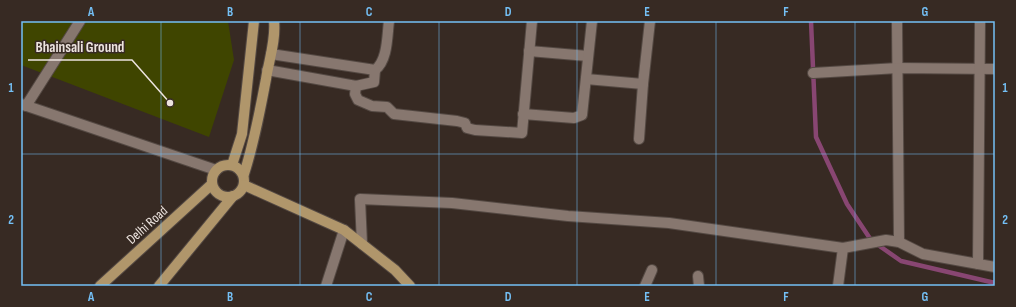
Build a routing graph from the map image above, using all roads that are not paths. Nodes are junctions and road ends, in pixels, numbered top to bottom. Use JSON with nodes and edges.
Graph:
{"nodes":[{"id":1,"x":80,"y":21,"type":"edge"},
{"id":2,"x":254,"y":21,"type":"edge"},
{"id":3,"x":274,"y":21,"type":"edge"},
{"id":4,"x":389,"y":21,"type":"edge"},
{"id":5,"x":532,"y":21,"type":"edge"},
{"id":6,"x":592,"y":21,"type":"edge"},
{"id":7,"x":650,"y":21,"type":"edge"},
{"id":8,"x":898,"y":21,"type":"edge"},
{"id":9,"x":980,"y":21,"type":"edge"},
{"id":10,"x":529,"y":51,"type":"junction"},
{"id":11,"x":271,"y":54,"type":"junction"},
{"id":12,"x":588,"y":56,"type":"junction"},
{"id":13,"x":898,"y":68,"type":"junction"},
{"id":14,"x":979,"y":69,"type":"junction"},
{"id":15,"x":995,"y":69,"type":"edge"},
{"id":16,"x":268,"y":70,"type":"junction"},
{"id":17,"x":375,"y":70,"type":"junction"},
{"id":18,"x":813,"y":73,"type":"dead end"},
{"id":19,"x":586,"y":79,"type":"junction"},
{"id":20,"x":643,"y":84,"type":"junction"},
{"id":21,"x":356,"y":86,"type":"junction"},
{"id":22,"x":23,"y":105,"type":"edge"},
{"id":23,"x":524,"y":114,"type":"junction"},
{"id":24,"x":639,"y":139,"type":"dead end"},
{"id":25,"x":232,"y":164,"type":"junction"},
{"id":26,"x":216,"y":170,"type":"junction"},
{"id":27,"x":244,"y":174,"type":"junction"},
{"id":28,"x":212,"y":184,"type":"junction"},
{"id":29,"x":244,"y":185,"type":"junction"},
{"id":30,"x":233,"y":196,"type":"junction"},
{"id":31,"x":344,"y":230,"type":"junction"},
{"id":32,"x":899,"y":242,"type":"junction"},
{"id":33,"x":362,"y":244,"type":"junction"},
{"id":34,"x":843,"y":248,"type":"junction"},
{"id":35,"x":978,"y":264,"type":"junction"},
{"id":36,"x":995,"y":267,"type":"edge"},
{"id":37,"x":652,"y":270,"type":"dead end"},
{"id":38,"x":100,"y":286,"type":"edge"},
{"id":39,"x":159,"y":286,"type":"edge"},
{"id":40,"x":326,"y":286,"type":"edge"},
{"id":41,"x":410,"y":286,"type":"edge"},
{"id":42,"x":645,"y":286,"type":"edge"},
{"id":43,"x":838,"y":286,"type":"edge"}],
"edges":[{"from":1,"to":22,"type":"street"},
{"from":2,"to":25,"type":"main road"},
{"from":3,"to":11,"type":"main road"},
{"from":4,"to":17,"type":"street"},
{"from":5,"to":10,"type":"street"},
{"from":6,"to":12,"type":"street"},
{"from":7,"to":20,"type":"street"},
{"from":8,"to":13,"type":"street"},
{"from":9,"to":14,"type":"street"},
{"from":10,"to":12,"type":"street"},
{"from":10,"to":23,"type":"street"},
{"from":11,"to":16,"type":"main road"},
{"from":11,"to":17,"type":"street"},
{"from":12,"to":19,"type":"street"},
{"from":13,"to":14,"type":"street"},
{"from":13,"to":18,"type":"street"},
{"from":13,"to":32,"type":"street"},
{"from":14,"to":15,"type":"street"},
{"from":14,"to":35,"type":"street"},
{"from":16,"to":21,"type":"street"},
{"from":16,"to":27,"type":"main road"},
{"from":17,"to":21,"type":"street"},
{"from":19,"to":20,"type":"street"},
{"from":19,"to":23,"type":"street"},
{"from":20,"to":24,"type":"street"},
{"from":21,"to":23,"type":"street"},
{"from":22,"to":26,"type":"street"},
{"from":25,"to":26,"type":"main road"},
{"from":25,"to":27,"type":"main road"},
{"from":26,"to":28,"type":"main road"},
{"from":27,"to":29,"type":"main road"},
{"from":28,"to":30,"type":"main road"},
{"from":28,"to":38,"type":"main road","name":"Delhi Road"},
{"from":29,"to":30,"type":"main road"},
{"from":29,"to":31,"type":"main road"},
{"from":30,"to":39,"type":"main road"},
{"from":31,"to":33,"type":"main road"},
{"from":31,"to":40,"type":"street"},
{"from":32,"to":34,"type":"street"},
{"from":32,"to":35,"type":"street"},
{"from":33,"to":34,"type":"street"},
{"from":33,"to":41,"type":"main road"},
{"from":34,"to":43,"type":"street"},
{"from":35,"to":36,"type":"street"},
{"from":37,"to":42,"type":"street"}]}
